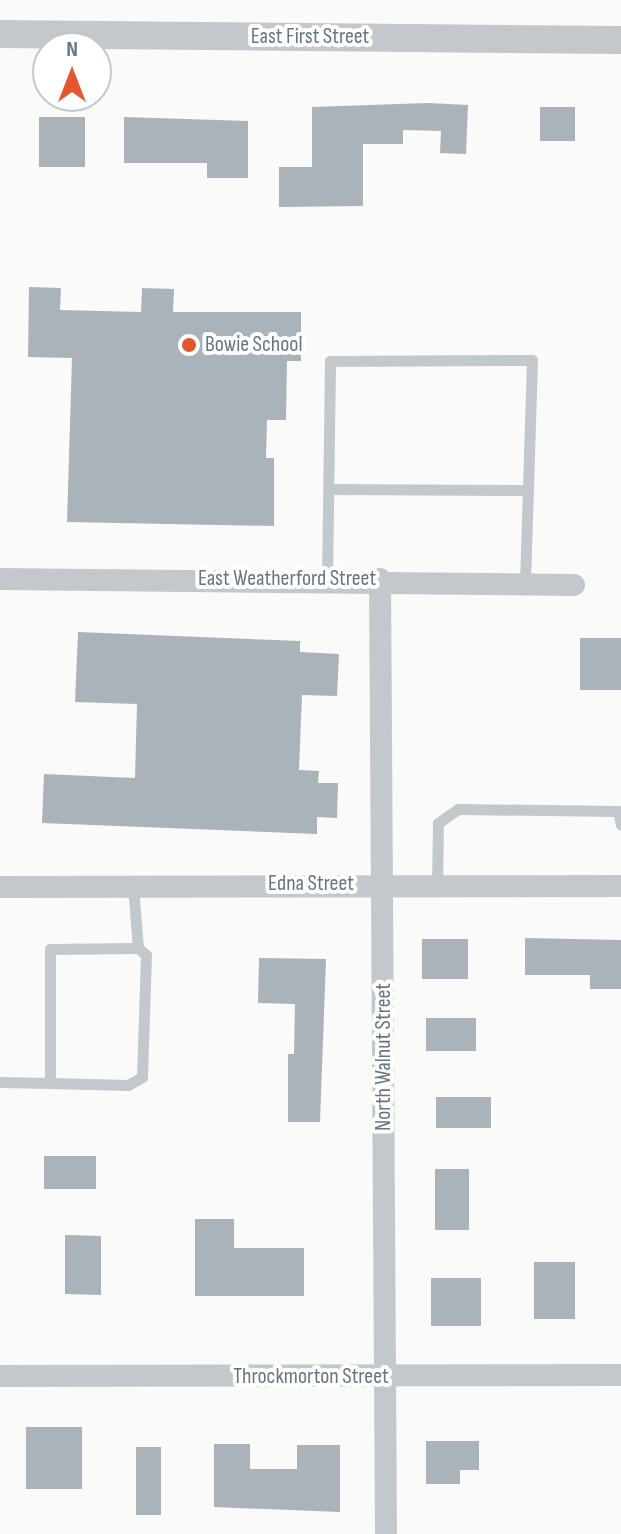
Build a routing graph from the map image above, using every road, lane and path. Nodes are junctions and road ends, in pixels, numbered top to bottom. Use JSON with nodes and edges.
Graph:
{"nodes":[{"id":1,"x":0,"y":34,"type":"edge"},
{"id":2,"x":621,"y":40,"type":"edge"},
{"id":3,"x":329,"y":489,"type":"junction"},
{"id":4,"x":528,"y":490,"type":"junction"},
{"id":5,"x":0,"y":579,"type":"edge"},
{"id":6,"x":327,"y":579,"type":"junction"},
{"id":7,"x":380,"y":579,"type":"junction"},
{"id":8,"x":525,"y":584,"type":"junction"},
{"id":9,"x":574,"y":585,"type":"dead end"},
{"id":10,"x":621,"y":825,"type":"edge"},
{"id":11,"x":383,"y":884,"type":"junction"},
{"id":12,"x":133,"y":886,"type":"junction"},
{"id":13,"x":437,"y":886,"type":"junction"},
{"id":14,"x":621,"y":886,"type":"edge"},
{"id":15,"x":0,"y":887,"type":"edge"},
{"id":16,"x":138,"y":948,"type":"junction"},
{"id":17,"x":0,"y":1082,"type":"edge"},
{"id":18,"x":50,"y":1083,"type":"junction"},
{"id":19,"x":621,"y":1375,"type":"edge"},
{"id":20,"x":0,"y":1376,"type":"edge"},
{"id":21,"x":384,"y":1377,"type":"junction"},
{"id":22,"x":386,"y":1534,"type":"edge"}],
"edges":[{"from":1,"to":2,"type":"street","name":"East First Street"},
{"from":3,"to":4,"type":"lane"},
{"from":3,"to":4,"type":"lane"},
{"from":3,"to":6,"type":"lane"},
{"from":4,"to":8,"type":"lane"},
{"from":5,"to":6,"type":"street","name":"East Weatherford Street"},
{"from":6,"to":7,"type":"street","name":"East Weatherford Street"},
{"from":7,"to":8,"type":"street","name":"East Weatherford Street"},
{"from":7,"to":11,"type":"street","name":"North Walnut Street"},
{"from":8,"to":9,"type":"street","name":"East Weatherford Street"},
{"from":10,"to":13,"type":"lane"},
{"from":11,"to":12,"type":"street","name":"Edna Street"},
{"from":11,"to":13,"type":"street","name":"Edna Street"},
{"from":11,"to":21,"type":"street","name":"North Walnut Street"},
{"from":12,"to":15,"type":"street","name":"Edna Street"},
{"from":12,"to":16,"type":"lane"},
{"from":13,"to":14,"type":"street","name":"Edna Street"},
{"from":16,"to":18,"type":"lane"},
{"from":16,"to":18,"type":"lane"},
{"from":17,"to":18,"type":"lane"},
{"from":19,"to":21,"type":"street","name":"Throckmorton Street"},
{"from":20,"to":21,"type":"street","name":"Throckmorton Street"},
{"from":21,"to":22,"type":"street","name":"North Walnut Street"}]}
